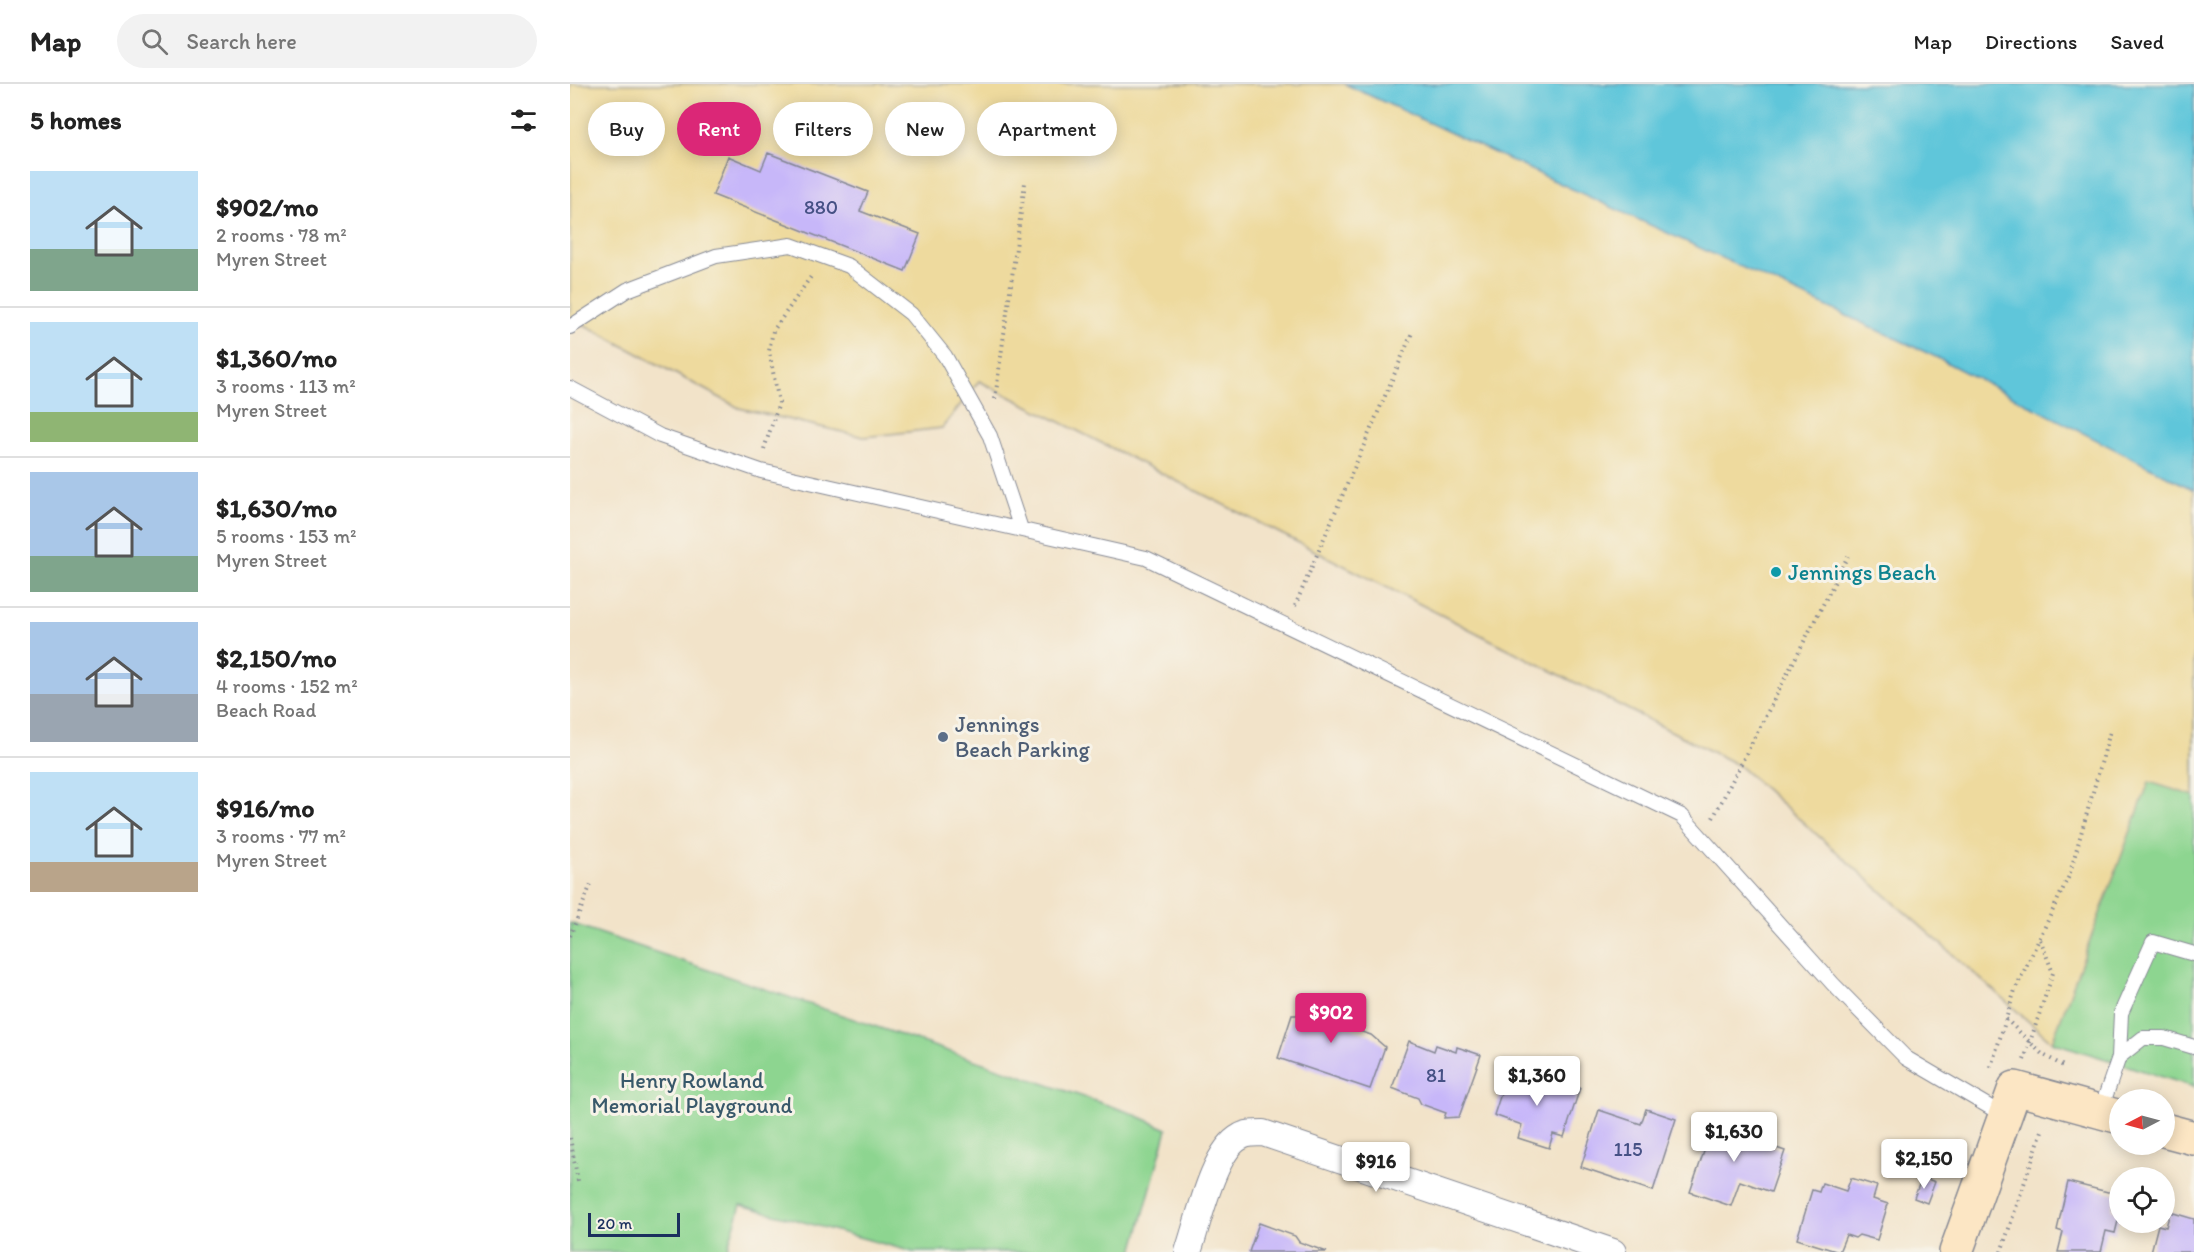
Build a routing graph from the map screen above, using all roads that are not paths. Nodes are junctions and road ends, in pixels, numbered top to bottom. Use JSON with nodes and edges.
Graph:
{"nodes":[{"id":1,"x":570,"y":327,"type":"edge"},
{"id":2,"x":570,"y":388,"type":"edge"},
{"id":3,"x":1021,"y":530,"type":"junction"},
{"id":4,"x":2194,"y":954,"type":"edge"},
{"id":5,"x":2194,"y":1047,"type":"edge"},
{"id":6,"x":2119,"y":1058,"type":"junction"},
{"id":7,"x":2114,"y":1089,"type":"edge"},
{"id":8,"x":2000,"y":1102,"type":"junction"},
{"id":9,"x":2109,"y":1115,"type":"edge"},
{"id":10,"x":2175,"y":1133,"type":"edge"},
{"id":11,"x":2194,"y":1138,"type":"edge"},
{"id":12,"x":1188,"y":1252,"type":"edge"},
{"id":13,"x":1613,"y":1252,"type":"edge"},
{"id":14,"x":1956,"y":1252,"type":"edge"}],
"edges":[{"from":1,"to":3,"type":"lane"},
{"from":2,"to":3,"type":"lane"},
{"from":3,"to":8,"type":"lane"},
{"from":4,"to":6,"type":"lane"},
{"from":5,"to":6,"type":"lane"},
{"from":6,"to":7,"type":"lane"},
{"from":8,"to":9,"type":"street"},
{"from":8,"to":14,"type":"street"},
{"from":10,"to":11,"type":"street"},
{"from":12,"to":13,"type":"street"}]}
